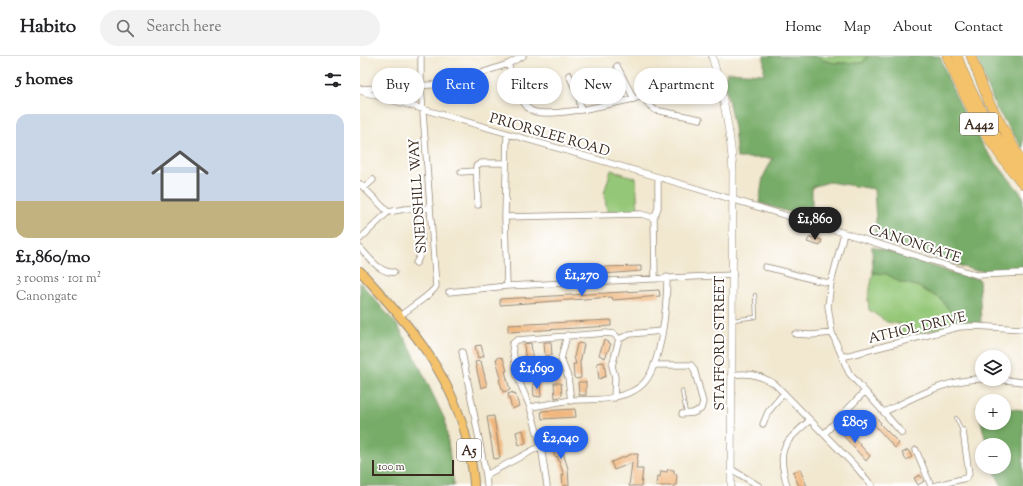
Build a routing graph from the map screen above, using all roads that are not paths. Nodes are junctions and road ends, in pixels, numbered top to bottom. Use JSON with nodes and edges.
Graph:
{"nodes":[{"id":1,"x":421,"y":56,"type":"edge"},
{"id":2,"x":523,"y":56,"type":"edge"},
{"id":3,"x":712,"y":56,"type":"edge"},
{"id":4,"x":947,"y":56,"type":"edge"},
{"id":5,"x":956,"y":56,"type":"edge"},
{"id":6,"x":971,"y":56,"type":"edge"},
{"id":7,"x":508,"y":64,"type":"junction"},
{"id":8,"x":617,"y":66,"type":"dead end"},
{"id":9,"x":421,"y":68,"type":"edge"},
{"id":10,"x":715,"y":68,"type":"edge"},
{"id":11,"x":569,"y":75,"type":"dead end"},
{"id":12,"x":424,"y":86,"type":"edge"},
{"id":13,"x":372,"y":89,"type":"edge"},
{"id":14,"x":360,"y":90,"type":"edge"},
{"id":15,"x":634,"y":99,"type":"joint"},
{"id":16,"x":423,"y":104,"type":"edge"},
{"id":17,"x":648,"y":104,"type":"edge"},
{"id":18,"x":723,"y":104,"type":"edge"},
{"id":19,"x":424,"y":110,"type":"junction"},
{"id":20,"x":581,"y":110,"type":"junction"},
{"id":21,"x":700,"y":120,"type":"dead end"},
{"id":22,"x":507,"y":134,"type":"junction"},
{"id":23,"x":506,"y":163,"type":"junction"},
{"id":24,"x":1023,"y":164,"type":"edge"},
{"id":25,"x":476,"y":171,"type":"junction"},
{"id":26,"x":1023,"y":171,"type":"edge"},
{"id":27,"x":461,"y":172,"type":"dead end"},
{"id":28,"x":658,"y":177,"type":"junction"},
{"id":29,"x":373,"y":180,"type":"dead end"},
{"id":30,"x":1023,"y":184,"type":"edge"},
{"id":31,"x":362,"y":186,"type":"edge"},
{"id":32,"x":733,"y":200,"type":"junction"},
{"id":33,"x":478,"y":205,"type":"dead end"},
{"id":34,"x":419,"y":208,"type":"junction"},
{"id":35,"x":429,"y":208,"type":"junction"},
{"id":36,"x":388,"y":212,"type":"junction"},
{"id":37,"x":505,"y":217,"type":"junction"},
{"id":38,"x":654,"y":218,"type":"junction"},
{"id":39,"x":844,"y":233,"type":"junction"},
{"id":40,"x":360,"y":239,"type":"edge"},
{"id":41,"x":360,"y":248,"type":"edge"},
{"id":42,"x":416,"y":263,"type":"dead end"},
{"id":43,"x":765,"y":267,"type":"dead end"},
{"id":44,"x":360,"y":271,"type":"edge"},
{"id":45,"x":394,"y":272,"type":"dead end"},
{"id":46,"x":1023,"y":273,"type":"edge"},
{"id":47,"x":733,"y":274,"type":"junction"},
{"id":48,"x":667,"y":277,"type":"junction"},
{"id":49,"x":655,"y":279,"type":"junction"},
{"id":50,"x":831,"y":283,"type":"junction"},
{"id":51,"x":507,"y":286,"type":"junction"},
{"id":52,"x":448,"y":292,"type":"dead end"},
{"id":53,"x":755,"y":296,"type":"dead end"},
{"id":54,"x":400,"y":316,"type":"junction"},
{"id":55,"x":731,"y":320,"type":"junction"},
{"id":56,"x":1023,"y":328,"type":"edge"},
{"id":57,"x":662,"y":331,"type":"junction"},
{"id":58,"x":832,"y":333,"type":"junction"},
{"id":59,"x":795,"y":334,"type":"dead end"},
{"id":60,"x":567,"y":335,"type":"junction"},
{"id":61,"x":619,"y":339,"type":"junction"},
{"id":62,"x":462,"y":352,"type":"dead end"},
{"id":63,"x":842,"y":357,"type":"junction"},
{"id":64,"x":654,"y":365,"type":"junction"},
{"id":65,"x":731,"y":374,"type":"junction"},
{"id":66,"x":1023,"y":382,"type":"edge"},
{"id":67,"x":682,"y":391,"type":"dead end"},
{"id":68,"x":865,"y":391,"type":"junction"},
{"id":69,"x":784,"y":393,"type":"junction"},
{"id":70,"x":614,"y":398,"type":"junction"},
{"id":71,"x":570,"y":401,"type":"junction"},
{"id":72,"x":530,"y":407,"type":"junction"},
{"id":73,"x":884,"y":412,"type":"junction"},
{"id":74,"x":684,"y":414,"type":"joint"},
{"id":75,"x":956,"y":418,"type":"dead end"},
{"id":76,"x":810,"y":420,"type":"junction"},
{"id":77,"x":763,"y":424,"type":"dead end"},
{"id":78,"x":963,"y":431,"type":"joint"},
{"id":79,"x":902,"y":433,"type":"dead end"},
{"id":80,"x":824,"y":434,"type":"junction"},
{"id":81,"x":541,"y":446,"type":"junction"},
{"id":82,"x":916,"y":450,"type":"dead end"},
{"id":83,"x":731,"y":469,"type":"junction"},
{"id":84,"x":486,"y":475,"type":"junction"},
{"id":85,"x":474,"y":486,"type":"edge"},
{"id":86,"x":487,"y":486,"type":"edge"},
{"id":87,"x":547,"y":486,"type":"edge"},
{"id":88,"x":731,"y":486,"type":"edge"},
{"id":89,"x":759,"y":486,"type":"edge"},
{"id":90,"x":788,"y":486,"type":"edge"},
{"id":91,"x":872,"y":486,"type":"edge"},
{"id":92,"x":934,"y":486,"type":"edge"}],
"edges":[{"from":1,"to":9,"type":"street","name":"SNEDSHILL WAY"},
{"from":2,"to":7,"type":"street","name":"PRIORSLEE ROAD"},
{"from":3,"to":10,"type":"street","name":"STAFFORD STREET"},
{"from":4,"to":30,"type":"highway","number":"A442"},
{"from":5,"to":26,"type":"highway","number":"A442"},
{"from":6,"to":24,"type":"highway","number":"A442"},
{"from":7,"to":12,"type":"street","name":"PRIORSLEE ROAD"},
{"from":7,"to":20,"type":"street"},
{"from":8,"to":15,"type":"street"},
{"from":11,"to":20,"type":"street"},
{"from":13,"to":14,"type":"street","name":"PRIORSLEE ROAD"},
{"from":14,"to":19,"type":"street","name":"PRIORSLEE ROAD"},
{"from":15,"to":20,"type":"street"},
{"from":16,"to":19,"type":"street","name":"SNEDSHILL WAY"},
{"from":17,"to":21,"type":"street"},
{"from":18,"to":32,"type":"street","name":"STAFFORD STREET"},
{"from":19,"to":22,"type":"street","name":"PRIORSLEE ROAD"},
{"from":19,"to":35,"type":"street","name":"SNEDSHILL WAY"},
{"from":22,"to":23,"type":"street"},
{"from":22,"to":28,"type":"street","name":"PRIORSLEE ROAD"},
{"from":23,"to":25,"type":"street"},
{"from":23,"to":37,"type":"street"},
{"from":25,"to":27,"type":"street"},
{"from":25,"to":33,"type":"street"},
{"from":28,"to":32,"type":"street","name":"PRIORSLEE ROAD"},
{"from":28,"to":38,"type":"street"},
{"from":29,"to":31,"type":"street"},
{"from":31,"to":36,"type":"street"},
{"from":32,"to":39,"type":"street","name":"CANONGATE"},
{"from":32,"to":47,"type":"street","name":"STAFFORD STREET"},
{"from":34,"to":35,"type":"street"},
{"from":34,"to":36,"type":"street"},
{"from":34,"to":42,"type":"street"},
{"from":35,"to":54,"type":"street","name":"SNEDSHILL WAY"},
{"from":36,"to":40,"type":"street"},
{"from":37,"to":38,"type":"street"},
{"from":37,"to":51,"type":"street"},
{"from":38,"to":49,"type":"street"},
{"from":39,"to":46,"type":"street","name":"CANONGATE"},
{"from":39,"to":50,"type":"street"},
{"from":41,"to":45,"type":"street"},
{"from":43,"to":50,"type":"street"},
{"from":44,"to":54,"type":"main road","number":"A5"},
{"from":47,"to":48,"type":"street"},
{"from":47,"to":55,"type":"street","name":"STAFFORD STREET"},
{"from":48,"to":49,"type":"street"},
{"from":48,"to":57,"type":"street"},
{"from":49,"to":51,"type":"street"},
{"from":50,"to":58,"type":"street"},
{"from":51,"to":52,"type":"street"},
{"from":53,"to":55,"type":"lane"},
{"from":54,"to":85,"type":"main road","number":"A5"},
{"from":55,"to":65,"type":"street","name":"STAFFORD STREET"},
{"from":56,"to":63,"type":"street","name":"ATHOL DRIVE"},
{"from":57,"to":61,"type":"street"},
{"from":57,"to":64,"type":"street"},
{"from":58,"to":59,"type":"street"},
{"from":58,"to":63,"type":"street"},
{"from":60,"to":61,"type":"street"},
{"from":60,"to":71,"type":"street"},
{"from":60,"to":72,"type":"street"},
{"from":61,"to":70,"type":"street"},
{"from":62,"to":84,"type":"street"},
{"from":63,"to":68,"type":"street"},
{"from":64,"to":70,"type":"street"},
{"from":64,"to":74,"type":"street"},
{"from":65,"to":69,"type":"street"},
{"from":65,"to":83,"type":"street","name":"STAFFORD STREET"},
{"from":66,"to":73,"type":"street"},
{"from":67,"to":74,"type":"lane"},
{"from":68,"to":73,"type":"street"},
{"from":68,"to":80,"type":"street"},
{"from":69,"to":76,"type":"street"},
{"from":69,"to":77,"type":"street"},
{"from":70,"to":71,"type":"street"},
{"from":71,"to":72,"type":"street"},
{"from":72,"to":81,"type":"street"},
{"from":73,"to":79,"type":"street"},
{"from":75,"to":78,"type":"lane"},
{"from":76,"to":80,"type":"street"},
{"from":76,"to":90,"type":"street"},
{"from":78,"to":92,"type":"street"},
{"from":80,"to":91,"type":"street"},
{"from":81,"to":84,"type":"street"},
{"from":81,"to":87,"type":"street"},
{"from":82,"to":92,"type":"street"},
{"from":83,"to":88,"type":"street","name":"STAFFORD STREET"},
{"from":83,"to":89,"type":"street"},
{"from":84,"to":86,"type":"street"}]}
